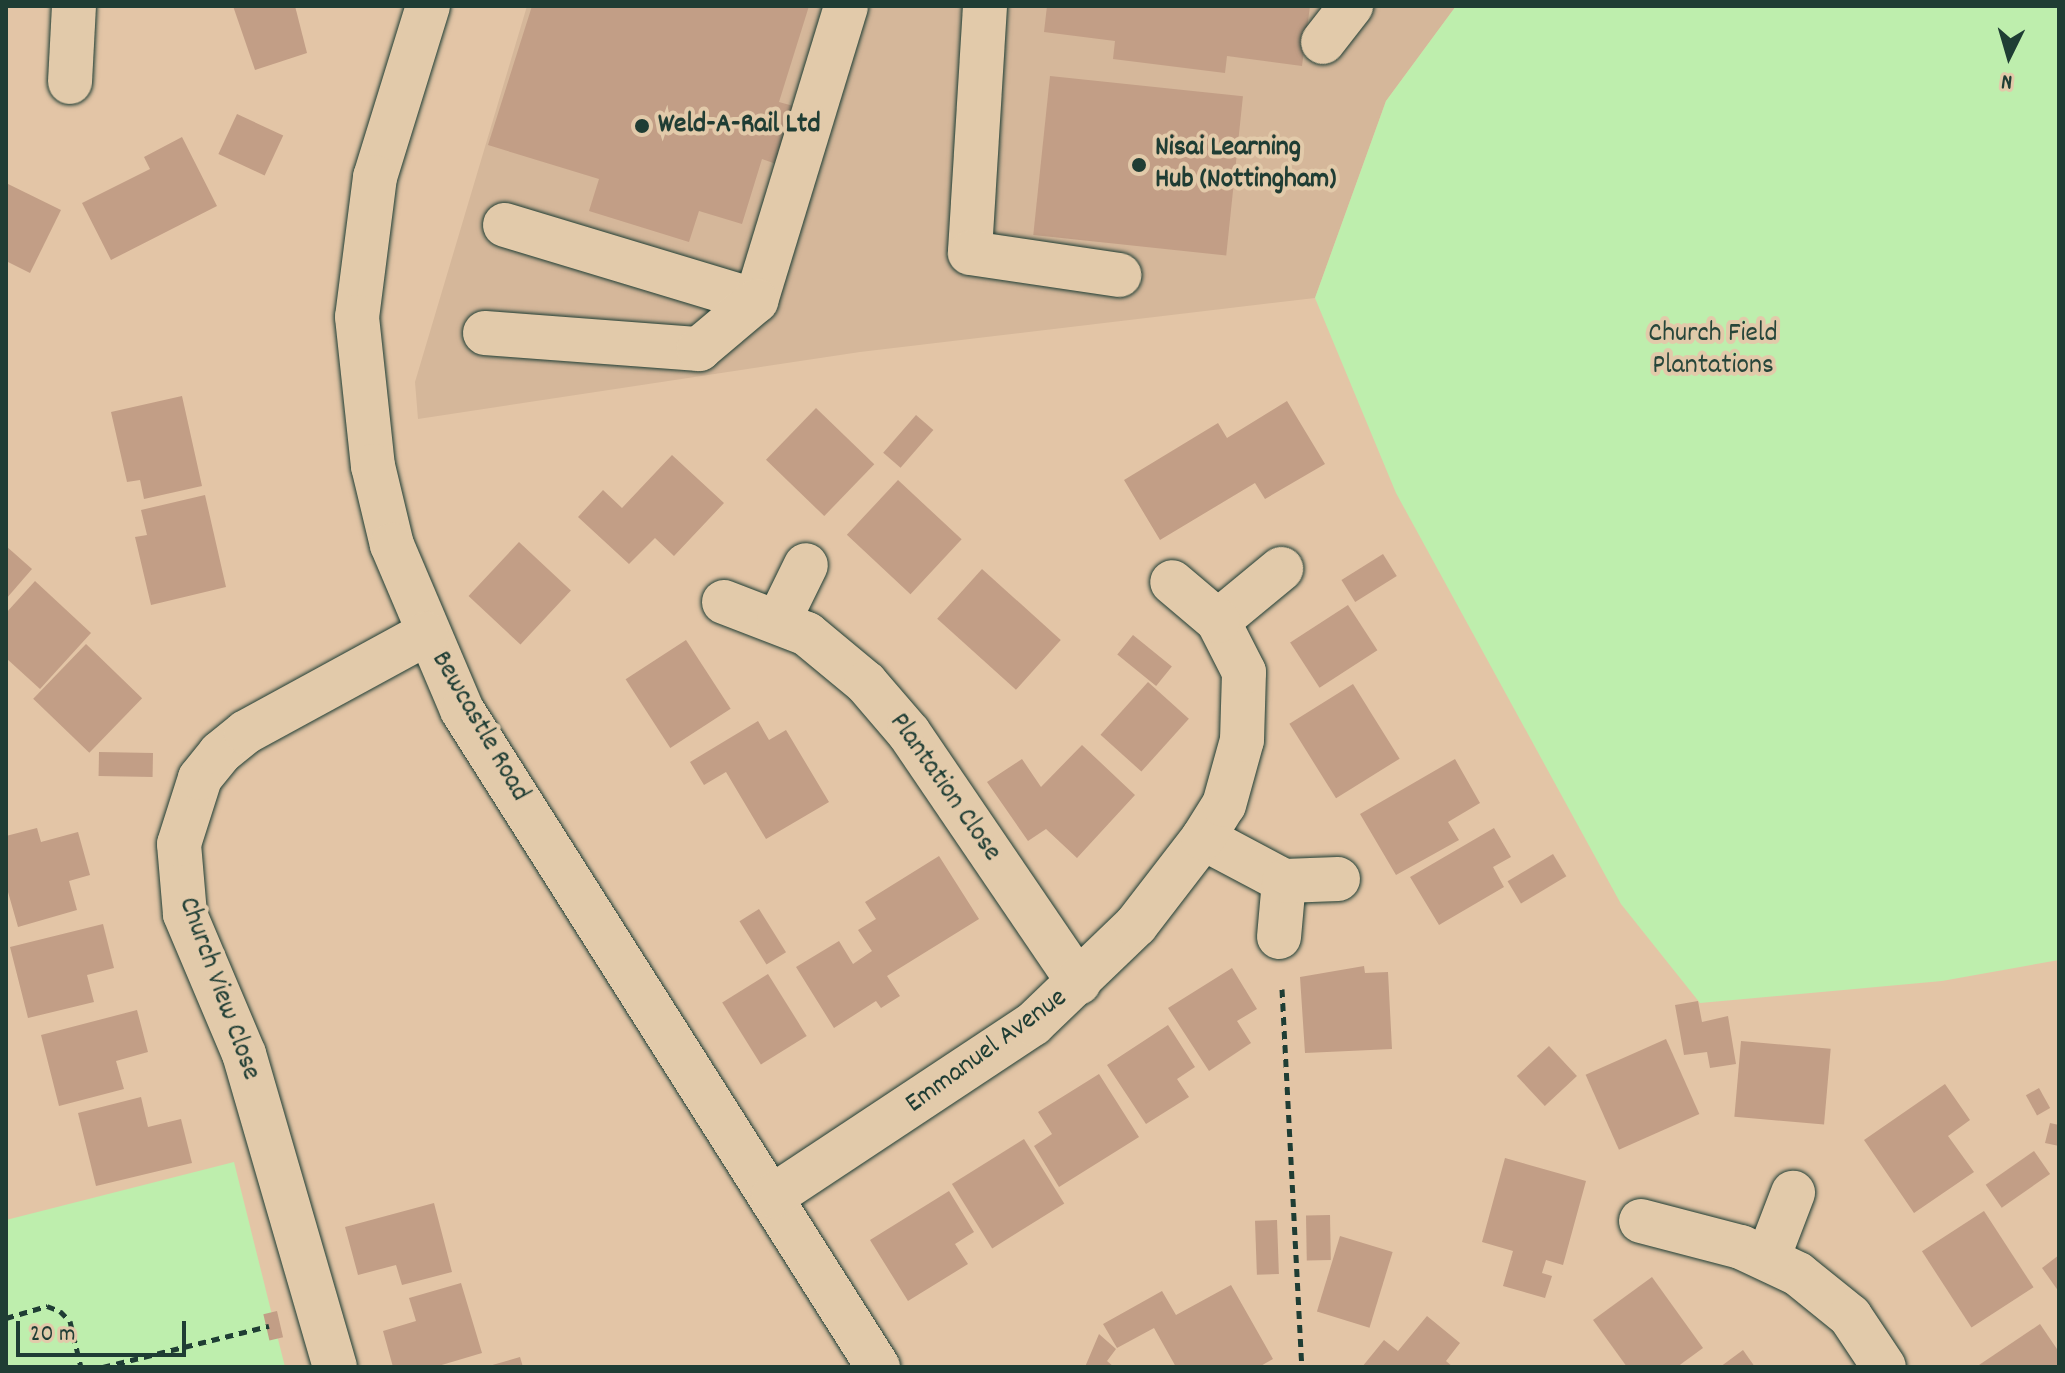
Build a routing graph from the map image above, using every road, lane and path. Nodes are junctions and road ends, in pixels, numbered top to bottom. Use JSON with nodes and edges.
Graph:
{"nodes":[{"id":1,"x":74,"y":6,"type":"edge"},
{"id":2,"x":428,"y":6,"type":"edge"},
{"id":3,"x":846,"y":6,"type":"edge"},
{"id":4,"x":1351,"y":6,"type":"edge"},
{"id":5,"x":984,"y":22,"type":"edge"},
{"id":6,"x":1323,"y":42,"type":"dead end"},
{"id":7,"x":70,"y":82,"type":"dead end"},
{"id":8,"x":505,"y":225,"type":"dead end"},
{"id":9,"x":1119,"y":275,"type":"dead end"},
{"id":10,"x":756,"y":301,"type":"junction"},
{"id":11,"x":485,"y":333,"type":"dead end"},
{"id":12,"x":806,"y":565,"type":"dead end"},
{"id":13,"x":1281,"y":569,"type":"dead end"},
{"id":14,"x":1172,"y":582,"type":"dead end"},
{"id":15,"x":724,"y":602,"type":"dead end"},
{"id":16,"x":779,"y":620,"type":"junction"},
{"id":17,"x":1218,"y":621,"type":"junction"},
{"id":18,"x":426,"y":634,"type":"junction"},
{"id":19,"x":1203,"y":838,"type":"junction"},
{"id":20,"x":1338,"y":879,"type":"dead end"},
{"id":21,"x":1284,"y":881,"type":"junction"},
{"id":22,"x":1279,"y":937,"type":"joint"},
{"id":23,"x":1079,"y":983,"type":"junction"},
{"id":24,"x":1793,"y":1193,"type":"dead end"},
{"id":25,"x":773,"y":1196,"type":"junction"},
{"id":26,"x":1641,"y":1221,"type":"dead end"},
{"id":27,"x":1768,"y":1258,"type":"junction"},
{"id":28,"x":319,"y":1311,"type":"junction"},
{"id":29,"x":6,"y":1318,"type":"edge"},
{"id":30,"x":81,"y":1367,"type":"edge"},
{"id":31,"x":103,"y":1367,"type":"edge"},
{"id":32,"x":335,"y":1367,"type":"edge"},
{"id":33,"x":878,"y":1367,"type":"edge"},
{"id":34,"x":1302,"y":1367,"type":"edge"},
{"id":35,"x":1884,"y":1367,"type":"edge"}],
"edges":[{"from":1,"to":7,"type":"street"},
{"from":2,"to":18,"type":"street","name":"Bewcastle Road"},
{"from":3,"to":10,"type":"street"},
{"from":4,"to":6,"type":"street"},
{"from":5,"to":9,"type":"street"},
{"from":8,"to":10,"type":"street"},
{"from":10,"to":11,"type":"street"},
{"from":12,"to":16,"type":"street"},
{"from":13,"to":17,"type":"street"},
{"from":14,"to":17,"type":"street","name":"Emmanuel Avenue"},
{"from":15,"to":16,"type":"street","name":"Plantation Close"},
{"from":16,"to":23,"type":"street","name":"Plantation Close"},
{"from":17,"to":19,"type":"street","name":"Emmanuel Avenue"},
{"from":18,"to":25,"type":"street","name":"Bewcastle Road"},
{"from":18,"to":28,"type":"street","name":"Church View Close"},
{"from":19,"to":21,"type":"street"},
{"from":19,"to":23,"type":"street","name":"Emmanuel Avenue"},
{"from":20,"to":21,"type":"street"},
{"from":21,"to":22,"type":"street"},
{"from":22,"to":34,"type":"path"},
{"from":23,"to":25,"type":"street","name":"Emmanuel Avenue"},
{"from":24,"to":27,"type":"street"},
{"from":25,"to":33,"type":"street","name":"Bewcastle Road"},
{"from":26,"to":27,"type":"street"},
{"from":27,"to":35,"type":"street"},
{"from":28,"to":31,"type":"path"},
{"from":28,"to":32,"type":"street","name":"Church View Close"},
{"from":29,"to":30,"type":"path"}]}
